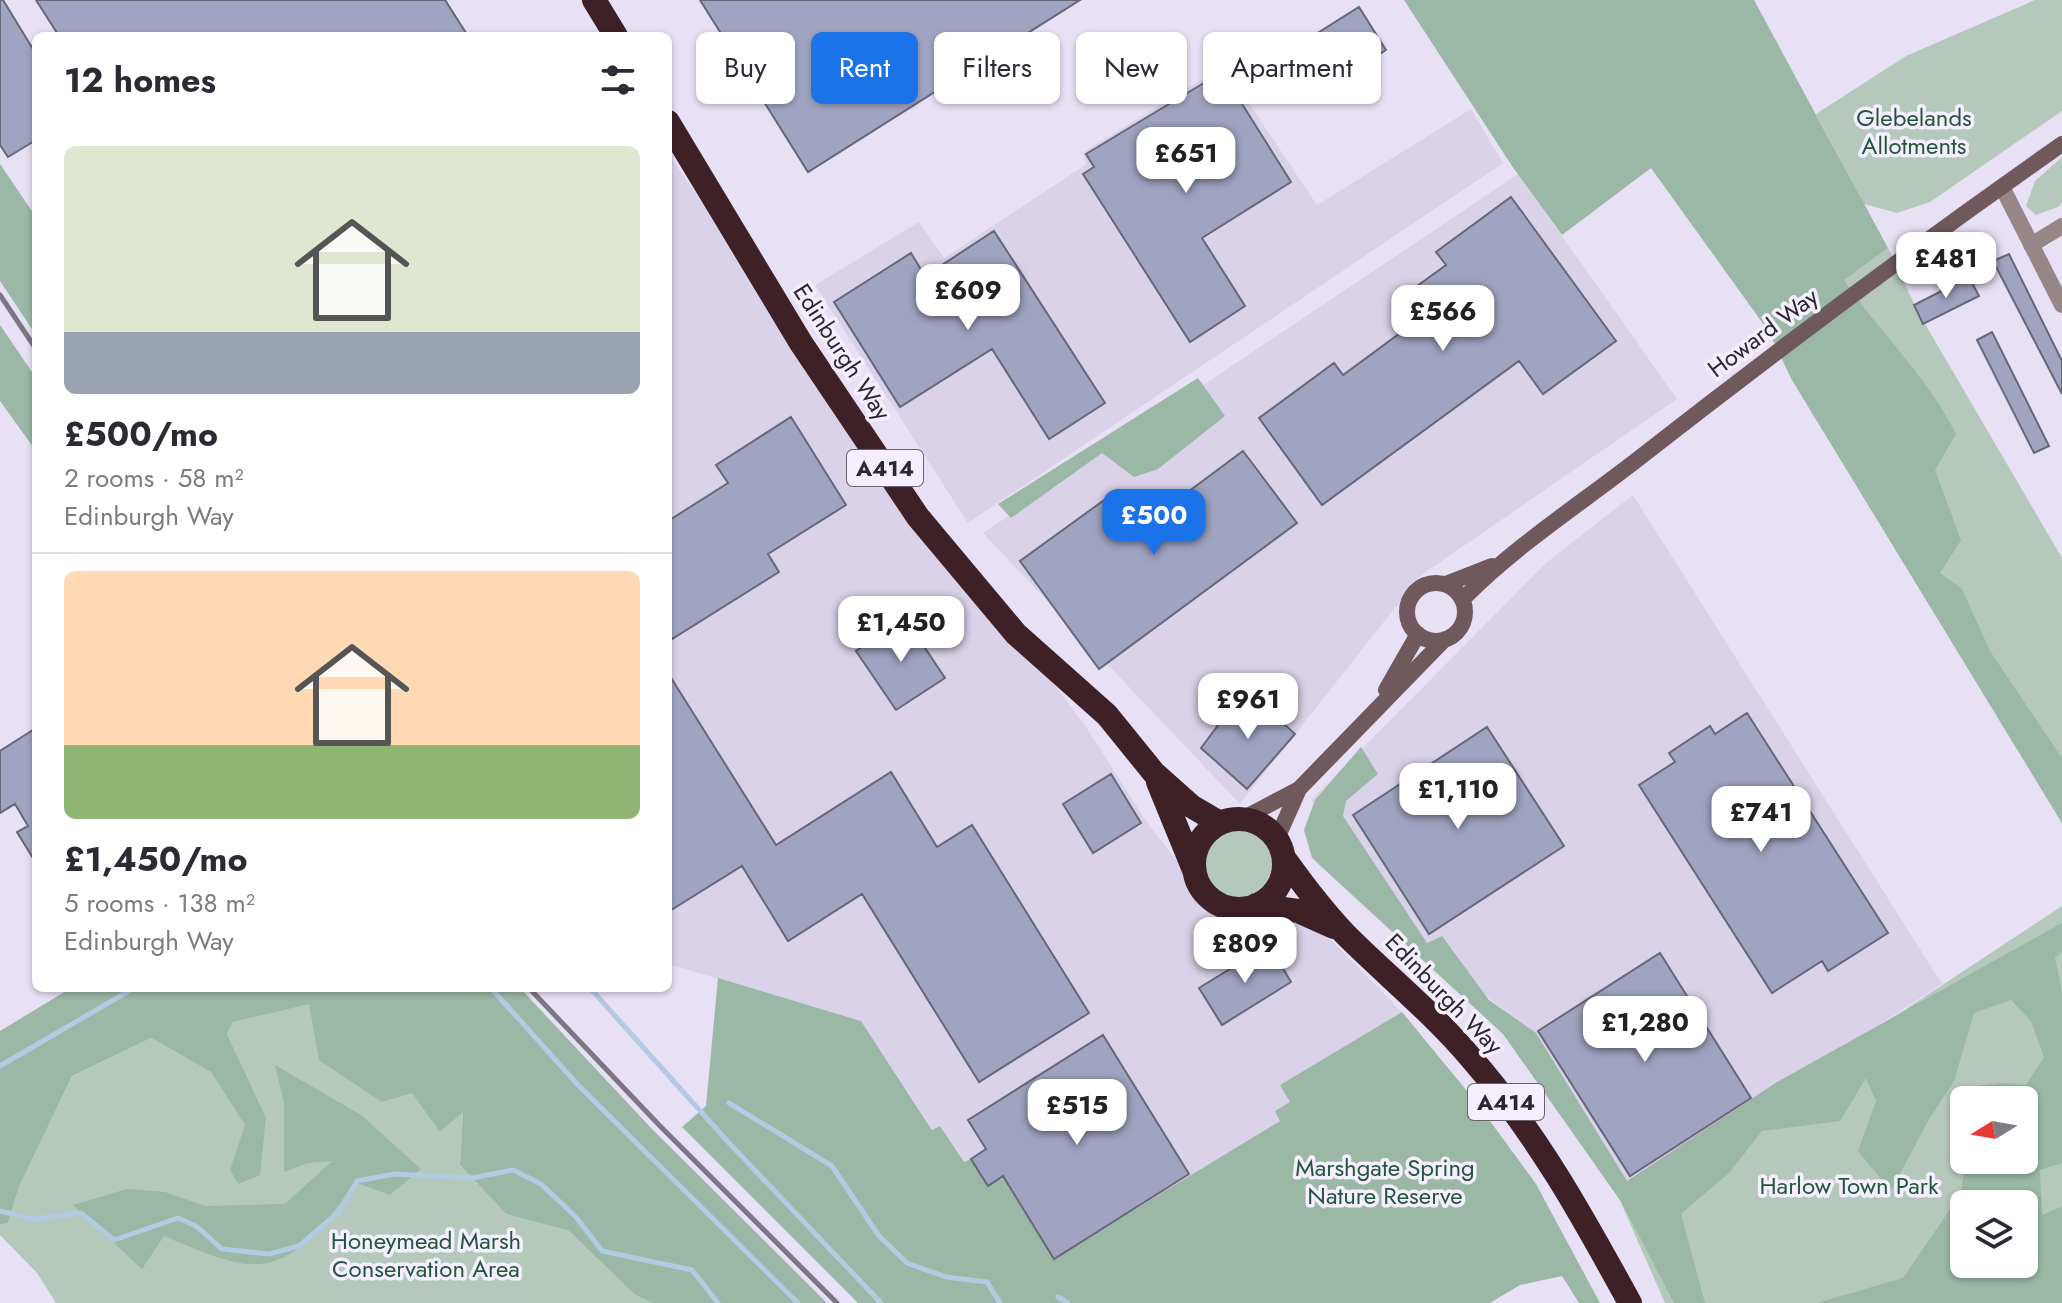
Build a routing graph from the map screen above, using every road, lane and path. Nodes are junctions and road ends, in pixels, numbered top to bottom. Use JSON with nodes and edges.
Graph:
{"nodes":[{"id":1,"x":594,"y":0,"type":"edge"},
{"id":2,"x":614,"y":32,"type":"edge"},
{"id":3,"x":672,"y":129,"type":"edge"},
{"id":4,"x":2062,"y":144,"type":"edge"},
{"id":5,"x":2002,"y":187,"type":"junction"},
{"id":6,"x":2062,"y":226,"type":"edge"},
{"id":7,"x":2031,"y":245,"type":"junction"},
{"id":8,"x":2062,"y":305,"type":"edge"},
{"id":9,"x":1497,"y":564,"type":"junction"},
{"id":10,"x":1446,"y":584,"type":"junction"},
{"id":11,"x":1463,"y":599,"type":"junction"},
{"id":12,"x":1418,"y":634,"type":"junction"},
{"id":13,"x":1445,"y":639,"type":"junction"},
{"id":14,"x":1378,"y":705,"type":"junction"},
{"id":15,"x":1154,"y":773,"type":"junction"},
{"id":16,"x":1299,"y":789,"type":"junction"},
{"id":17,"x":1231,"y":821,"type":"junction"},
{"id":18,"x":1283,"y":854,"type":"junction"},
{"id":19,"x":1195,"y":872,"type":"junction"},
{"id":20,"x":1256,"y":905,"type":"junction"},
{"id":21,"x":1342,"y":931,"type":"junction"},
{"id":22,"x":1630,"y":1303,"type":"edge"}],
"edges":[{"from":1,"to":2,"type":"highway"},
{"from":3,"to":15,"type":"highway","name":"Edinburgh Way","number":"A414"},
{"from":4,"to":5,"type":"street","name":"Howard Way"},
{"from":5,"to":7,"type":"street"},
{"from":5,"to":9,"type":"street","name":"Howard Way"},
{"from":6,"to":7,"type":"street"},
{"from":7,"to":8,"type":"street"},
{"from":9,"to":10,"type":"street","name":"Howard Way"},
{"from":9,"to":11,"type":"street","name":"Howard Way"},
{"from":10,"to":11,"type":"street"},
{"from":10,"to":12,"type":"street"},
{"from":11,"to":13,"type":"street"},
{"from":12,"to":13,"type":"street"},
{"from":12,"to":14,"type":"street"},
{"from":13,"to":14,"type":"street"},
{"from":14,"to":16,"type":"street"},
{"from":15,"to":17,"type":"highway","name":"Edinburgh Way","number":"A414"},
{"from":15,"to":19,"type":"highway","name":"Edinburgh Way","number":"A414"},
{"from":16,"to":17,"type":"street"},
{"from":16,"to":18,"type":"street"},
{"from":17,"to":18,"type":"highway"},
{"from":17,"to":19,"type":"highway"},
{"from":18,"to":20,"type":"highway"},
{"from":18,"to":21,"type":"highway","name":"Edinburgh Way","number":"A414"},
{"from":19,"to":20,"type":"highway"},
{"from":20,"to":21,"type":"highway","name":"Edinburgh Way","number":"A414"},
{"from":21,"to":22,"type":"highway","name":"Edinburgh Way","number":"A414"}]}
